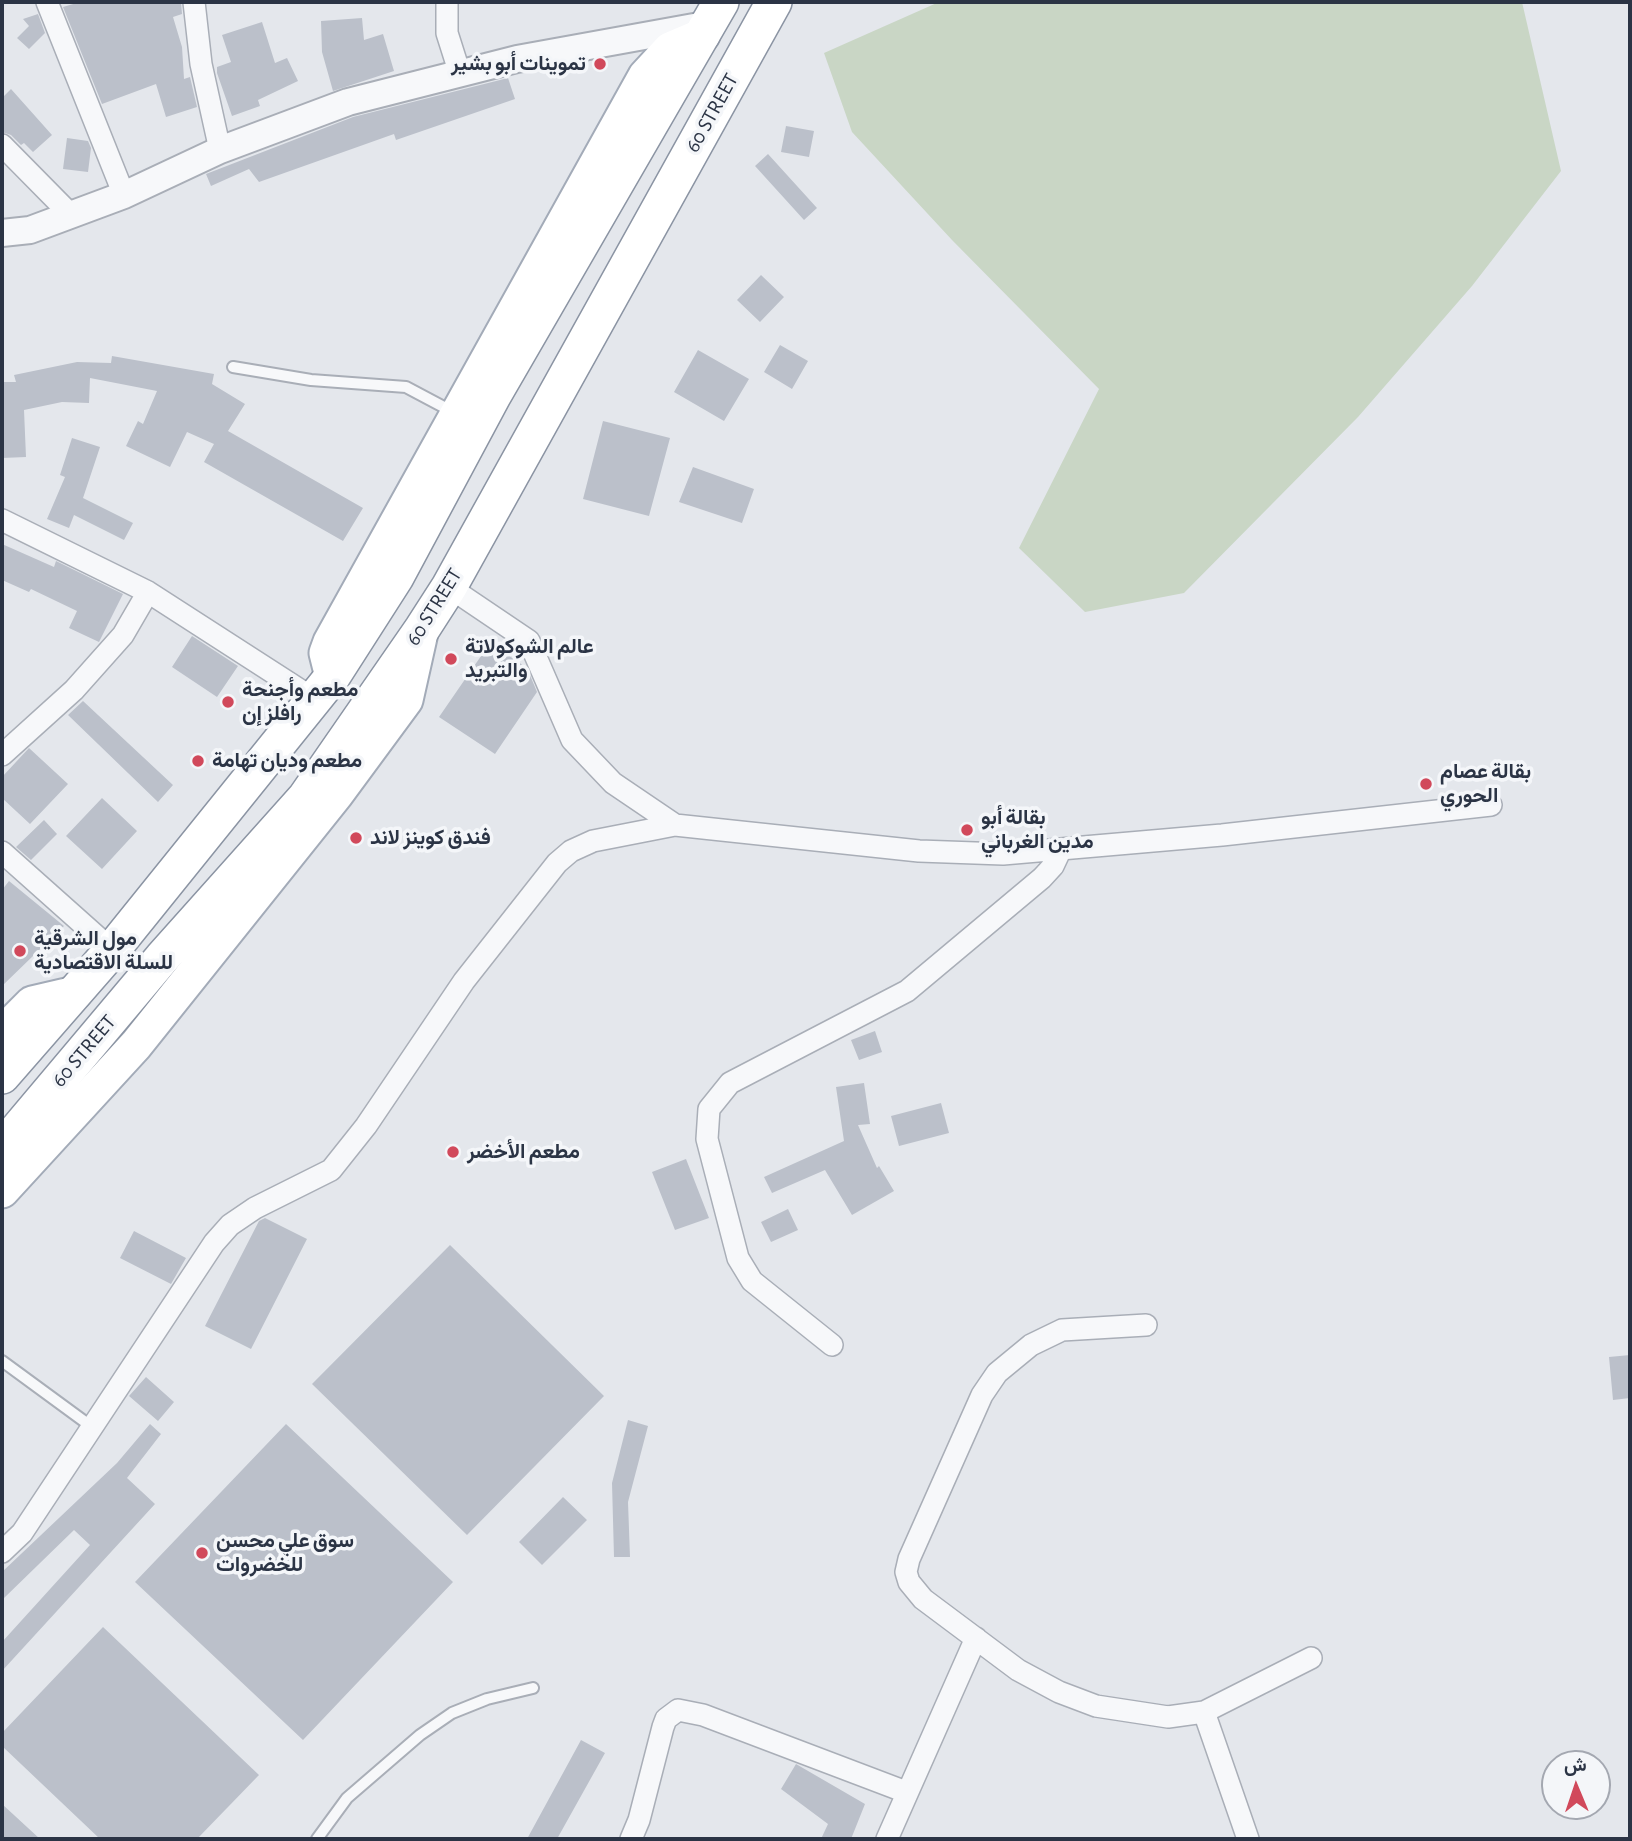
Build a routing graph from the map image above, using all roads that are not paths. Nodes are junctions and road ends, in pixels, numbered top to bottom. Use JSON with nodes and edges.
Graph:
{"nodes":[{"id":1,"x":47,"y":2,"type":"edge"},
{"id":2,"x":194,"y":2,"type":"edge"},
{"id":3,"x":447,"y":2,"type":"edge"},
{"id":4,"x":774,"y":2,"type":"edge"},
{"id":5,"x":711,"y":20,"type":"edge"},
{"id":6,"x":460,"y":74,"type":"junction"},
{"id":7,"x":2,"y":145,"type":"edge"},
{"id":8,"x":220,"y":150,"type":"junction"},
{"id":9,"x":124,"y":195,"type":"junction"},
{"id":10,"x":71,"y":215,"type":"junction"},
{"id":11,"x":2,"y":233,"type":"edge"},
{"id":12,"x":233,"y":367,"type":"dead end"},
{"id":13,"x":484,"y":390,"type":"junction"},
{"id":14,"x":457,"y":415,"type":"junction"},
{"id":15,"x":2,"y":520,"type":"edge"},
{"id":16,"x":449,"y":587,"type":"junction"},
{"id":17,"x":148,"y":592,"type":"junction"},
{"id":18,"x":422,"y":629,"type":"junction"},
{"id":19,"x":323,"y":688,"type":"junction"},
{"id":20,"x":2,"y":755,"type":"edge"},
{"id":21,"x":1491,"y":805,"type":"dead end"},
{"id":22,"x":674,"y":825,"type":"junction"},
{"id":23,"x":1062,"y":849,"type":"junction"},
{"id":24,"x":2,"y":852,"type":"edge"},
{"id":25,"x":111,"y":950,"type":"junction"},
{"id":26,"x":75,"y":993,"type":"junction"},
{"id":27,"x":2,"y":1033,"type":"edge"},
{"id":28,"x":2,"y":1076,"type":"edge"},
{"id":29,"x":2,"y":1148,"type":"edge"},
{"id":30,"x":2,"y":1191,"type":"edge"},
{"id":31,"x":1146,"y":1325,"type":"dead end"},
{"id":32,"x":832,"y":1345,"type":"dead end"},
{"id":33,"x":2,"y":1361,"type":"edge"},
{"id":34,"x":92,"y":1427,"type":"junction"},
{"id":35,"x":2,"y":1552,"type":"edge"},
{"id":36,"x":976,"y":1638,"type":"junction"},
{"id":37,"x":1311,"y":1658,"type":"dead end"},
{"id":38,"x":533,"y":1688,"type":"dead end"},
{"id":39,"x":1203,"y":1712,"type":"junction"},
{"id":40,"x":906,"y":1792,"type":"junction"},
{"id":41,"x":317,"y":1839,"type":"edge"},
{"id":42,"x":631,"y":1839,"type":"edge"},
{"id":43,"x":887,"y":1839,"type":"edge"},
{"id":44,"x":1248,"y":1839,"type":"edge"}],
"edges":[{"from":1,"to":9,"type":"street"},
{"from":2,"to":8,"type":"street"},
{"from":3,"to":6,"type":"street"},
{"from":4,"to":16,"type":"highway","name":"60 STREET"},
{"from":5,"to":6,"type":"street"},
{"from":5,"to":13,"type":"highway"},
{"from":6,"to":8,"type":"street"},
{"from":7,"to":10,"type":"street"},
{"from":8,"to":9,"type":"street"},
{"from":9,"to":10,"type":"street"},
{"from":10,"to":11,"type":"street"},
{"from":12,"to":14,"type":"lane"},
{"from":13,"to":14,"type":"main road"},
{"from":13,"to":19,"type":"highway"},
{"from":14,"to":19,"type":"main road"},
{"from":15,"to":17,"type":"street"},
{"from":16,"to":18,"type":"highway","name":"60 STREET"},
{"from":16,"to":22,"type":"street"},
{"from":17,"to":19,"type":"street"},
{"from":17,"to":20,"type":"street"},
{"from":18,"to":29,"type":"highway","name":"60 STREET"},
{"from":18,"to":30,"type":"main road"},
{"from":19,"to":25,"type":"highway"},
{"from":21,"to":23,"type":"street"},
{"from":22,"to":23,"type":"street"},
{"from":22,"to":34,"type":"street"},
{"from":23,"to":32,"type":"street"},
{"from":24,"to":25,"type":"street"},
{"from":25,"to":26,"type":"highway"},
{"from":26,"to":27,"type":"main road"},
{"from":26,"to":28,"type":"highway"},
{"from":31,"to":36,"type":"street"},
{"from":33,"to":34,"type":"lane"},
{"from":34,"to":35,"type":"street"},
{"from":36,"to":39,"type":"street"},
{"from":36,"to":40,"type":"street"},
{"from":37,"to":39,"type":"street"},
{"from":38,"to":41,"type":"lane"},
{"from":39,"to":44,"type":"street"},
{"from":40,"to":42,"type":"street"},
{"from":40,"to":43,"type":"street"}]}
